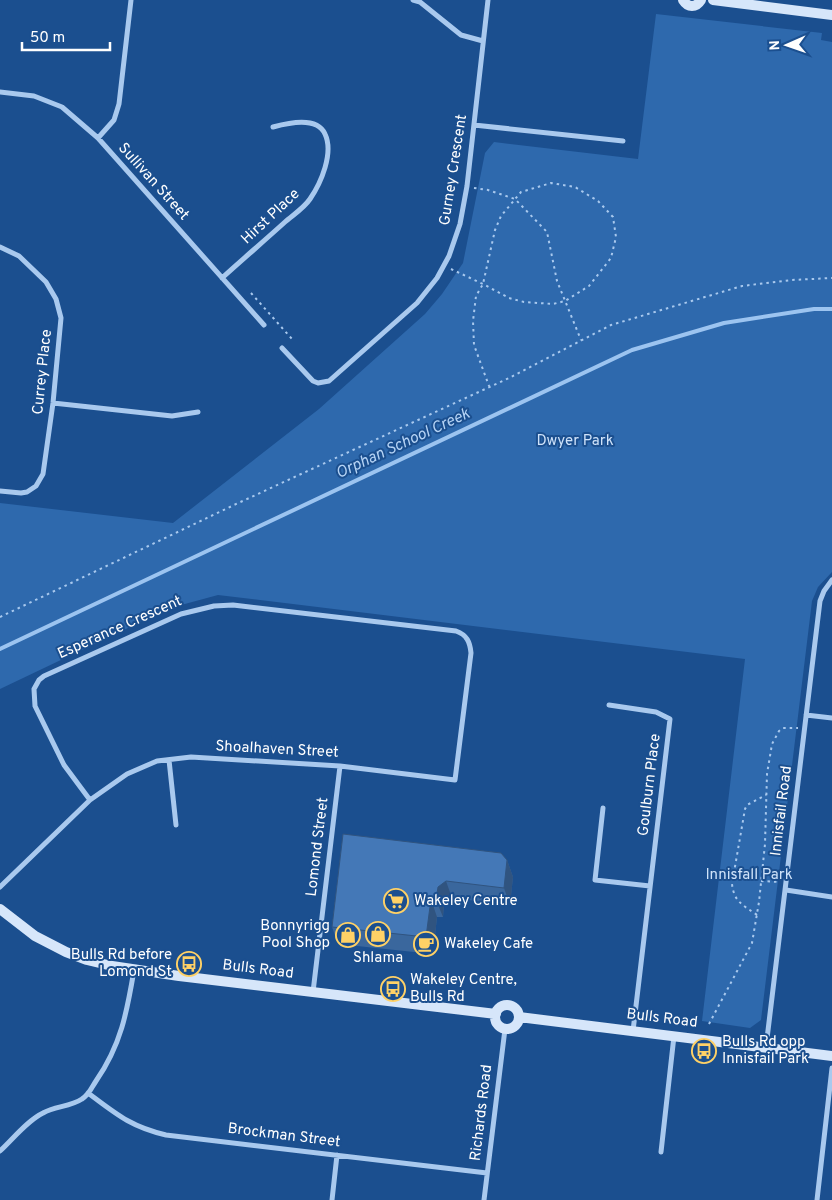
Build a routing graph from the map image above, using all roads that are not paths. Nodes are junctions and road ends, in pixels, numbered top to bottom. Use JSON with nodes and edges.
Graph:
{"nodes":[{"id":1,"x":131,"y":0,"type":"edge"},
{"id":2,"x":413,"y":0,"type":"edge"},
{"id":3,"x":488,"y":0,"type":"edge"},
{"id":4,"x":683,"y":0,"type":"edge"},
{"id":5,"x":701,"y":0,"type":"edge"},
{"id":6,"x":713,"y":0,"type":"edge"},
{"id":7,"x":832,"y":15,"type":"edge"},
{"id":8,"x":482,"y":40,"type":"junction"},
{"id":9,"x":0,"y":92,"type":"edge"},
{"id":10,"x":474,"y":125,"type":"junction"},
{"id":11,"x":273,"y":126,"type":"dead end"},
{"id":12,"x":98,"y":138,"type":"junction"},
{"id":13,"x":623,"y":141,"type":"dead end"},
{"id":14,"x":0,"y":247,"type":"edge"},
{"id":15,"x":222,"y":278,"type":"junction"},
{"id":16,"x":264,"y":325,"type":"dead end"},
{"id":17,"x":282,"y":348,"type":"dead end"},
{"id":18,"x":53,"y":403,"type":"junction"},
{"id":19,"x":198,"y":412,"type":"dead end"},
{"id":20,"x":0,"y":491,"type":"edge"},
{"id":21,"x":832,"y":580,"type":"edge"},
{"id":22,"x":467,"y":638,"type":"joint"},
{"id":23,"x":610,"y":705,"type":"dead end"},
{"id":24,"x":806,"y":715,"type":"junction"},
{"id":25,"x":832,"y":718,"type":"edge"},
{"id":26,"x":169,"y":760,"type":"junction"},
{"id":27,"x":340,"y":766,"type":"junction"},
{"id":28,"x":90,"y":800,"type":"junction"},
{"id":29,"x":603,"y":808,"type":"dead end"},
{"id":30,"x":176,"y":825,"type":"dead end"},
{"id":31,"x":650,"y":886,"type":"junction"},
{"id":32,"x":0,"y":887,"type":"edge"},
{"id":33,"x":786,"y":890,"type":"junction"},
{"id":34,"x":832,"y":896,"type":"edge"},
{"id":35,"x":0,"y":909,"type":"edge"},
{"id":36,"x":134,"y":970,"type":"junction"},
{"id":37,"x":313,"y":992,"type":"junction"},
{"id":38,"x":496,"y":1014,"type":"junction"},
{"id":39,"x":519,"y":1017,"type":"junction"},
{"id":40,"x":505,"y":1029,"type":"junction"},
{"id":41,"x":633,"y":1031,"type":"junction"},
{"id":42,"x":674,"y":1035,"type":"junction"},
{"id":43,"x":766,"y":1047,"type":"junction"},
{"id":44,"x":832,"y":1056,"type":"edge"},
{"id":45,"x":832,"y":1068,"type":"edge"},
{"id":46,"x":88,"y":1093,"type":"junction"},
{"id":47,"x":0,"y":1151,"type":"edge"},
{"id":48,"x":661,"y":1152,"type":"dead end"},
{"id":49,"x":337,"y":1155,"type":"junction"},
{"id":50,"x":487,"y":1173,"type":"junction"},
{"id":51,"x":332,"y":1200,"type":"edge"},
{"id":52,"x":484,"y":1200,"type":"edge"},
{"id":53,"x":817,"y":1200,"type":"edge"}],
"edges":[{"from":1,"to":12,"type":"street"},
{"from":2,"to":8,"type":"street"},
{"from":3,"to":8,"type":"street","name":"Gurney Crescent"},
{"from":4,"to":5,"type":"street"},
{"from":6,"to":7,"type":"street"},
{"from":8,"to":10,"type":"street","name":"Gurney Crescent"},
{"from":9,"to":12,"type":"street","name":"Sullivan Street"},
{"from":10,"to":13,"type":"street"},
{"from":10,"to":17,"type":"street","name":"Gurney Crescent"},
{"from":11,"to":15,"type":"street","name":"Hirst Place"},
{"from":12,"to":15,"type":"street","name":"Sullivan Street"},
{"from":14,"to":18,"type":"street","name":"Currey Place"},
{"from":15,"to":16,"type":"street","name":"Sullivan Street"},
{"from":18,"to":19,"type":"street"},
{"from":18,"to":20,"type":"street","name":"Currey Place"},
{"from":21,"to":24,"type":"street","name":"Innisfail Road"},
{"from":22,"to":27,"type":"street","name":"Shoalhaven Street"},
{"from":22,"to":28,"type":"street","name":"Esperance Crescent"},
{"from":23,"to":31,"type":"street","name":"Goulburn Place"},
{"from":24,"to":25,"type":"street"},
{"from":24,"to":33,"type":"street","name":"Innisfail Road"},
{"from":26,"to":27,"type":"street","name":"Shoalhaven Street"},
{"from":26,"to":28,"type":"street","name":"Shoalhaven Street"},
{"from":26,"to":30,"type":"street"},
{"from":27,"to":37,"type":"street","name":"Lomond Street"},
{"from":28,"to":32,"type":"street","name":"Shoalhaven Street"},
{"from":29,"to":31,"type":"street"},
{"from":31,"to":41,"type":"street","name":"Goulburn Place"},
{"from":33,"to":34,"type":"street"},
{"from":33,"to":43,"type":"street","name":"Innisfail Road"},
{"from":35,"to":36,"type":"street","name":"Bulls Road"},
{"from":36,"to":37,"type":"street","name":"Bulls Road"},
{"from":36,"to":46,"type":"street"},
{"from":37,"to":38,"type":"street","name":"Bulls Road"},
{"from":38,"to":39,"type":"street"},
{"from":38,"to":40,"type":"street"},
{"from":39,"to":40,"type":"street"},
{"from":39,"to":41,"type":"street","name":"Bulls Road"},
{"from":40,"to":50,"type":"street","name":"Richards Road"},
{"from":41,"to":42,"type":"street","name":"Bulls Road"},
{"from":42,"to":43,"type":"street","name":"Bulls Road"},
{"from":42,"to":48,"type":"street"},
{"from":43,"to":44,"type":"street","name":"Bulls Road"},
{"from":45,"to":53,"type":"street"},
{"from":46,"to":47,"type":"street"},
{"from":46,"to":49,"type":"street","name":"Brockman Street"},
{"from":49,"to":50,"type":"street","name":"Brockman Street"},
{"from":49,"to":51,"type":"street"},
{"from":50,"to":52,"type":"street","name":"Richards Road"}]}
